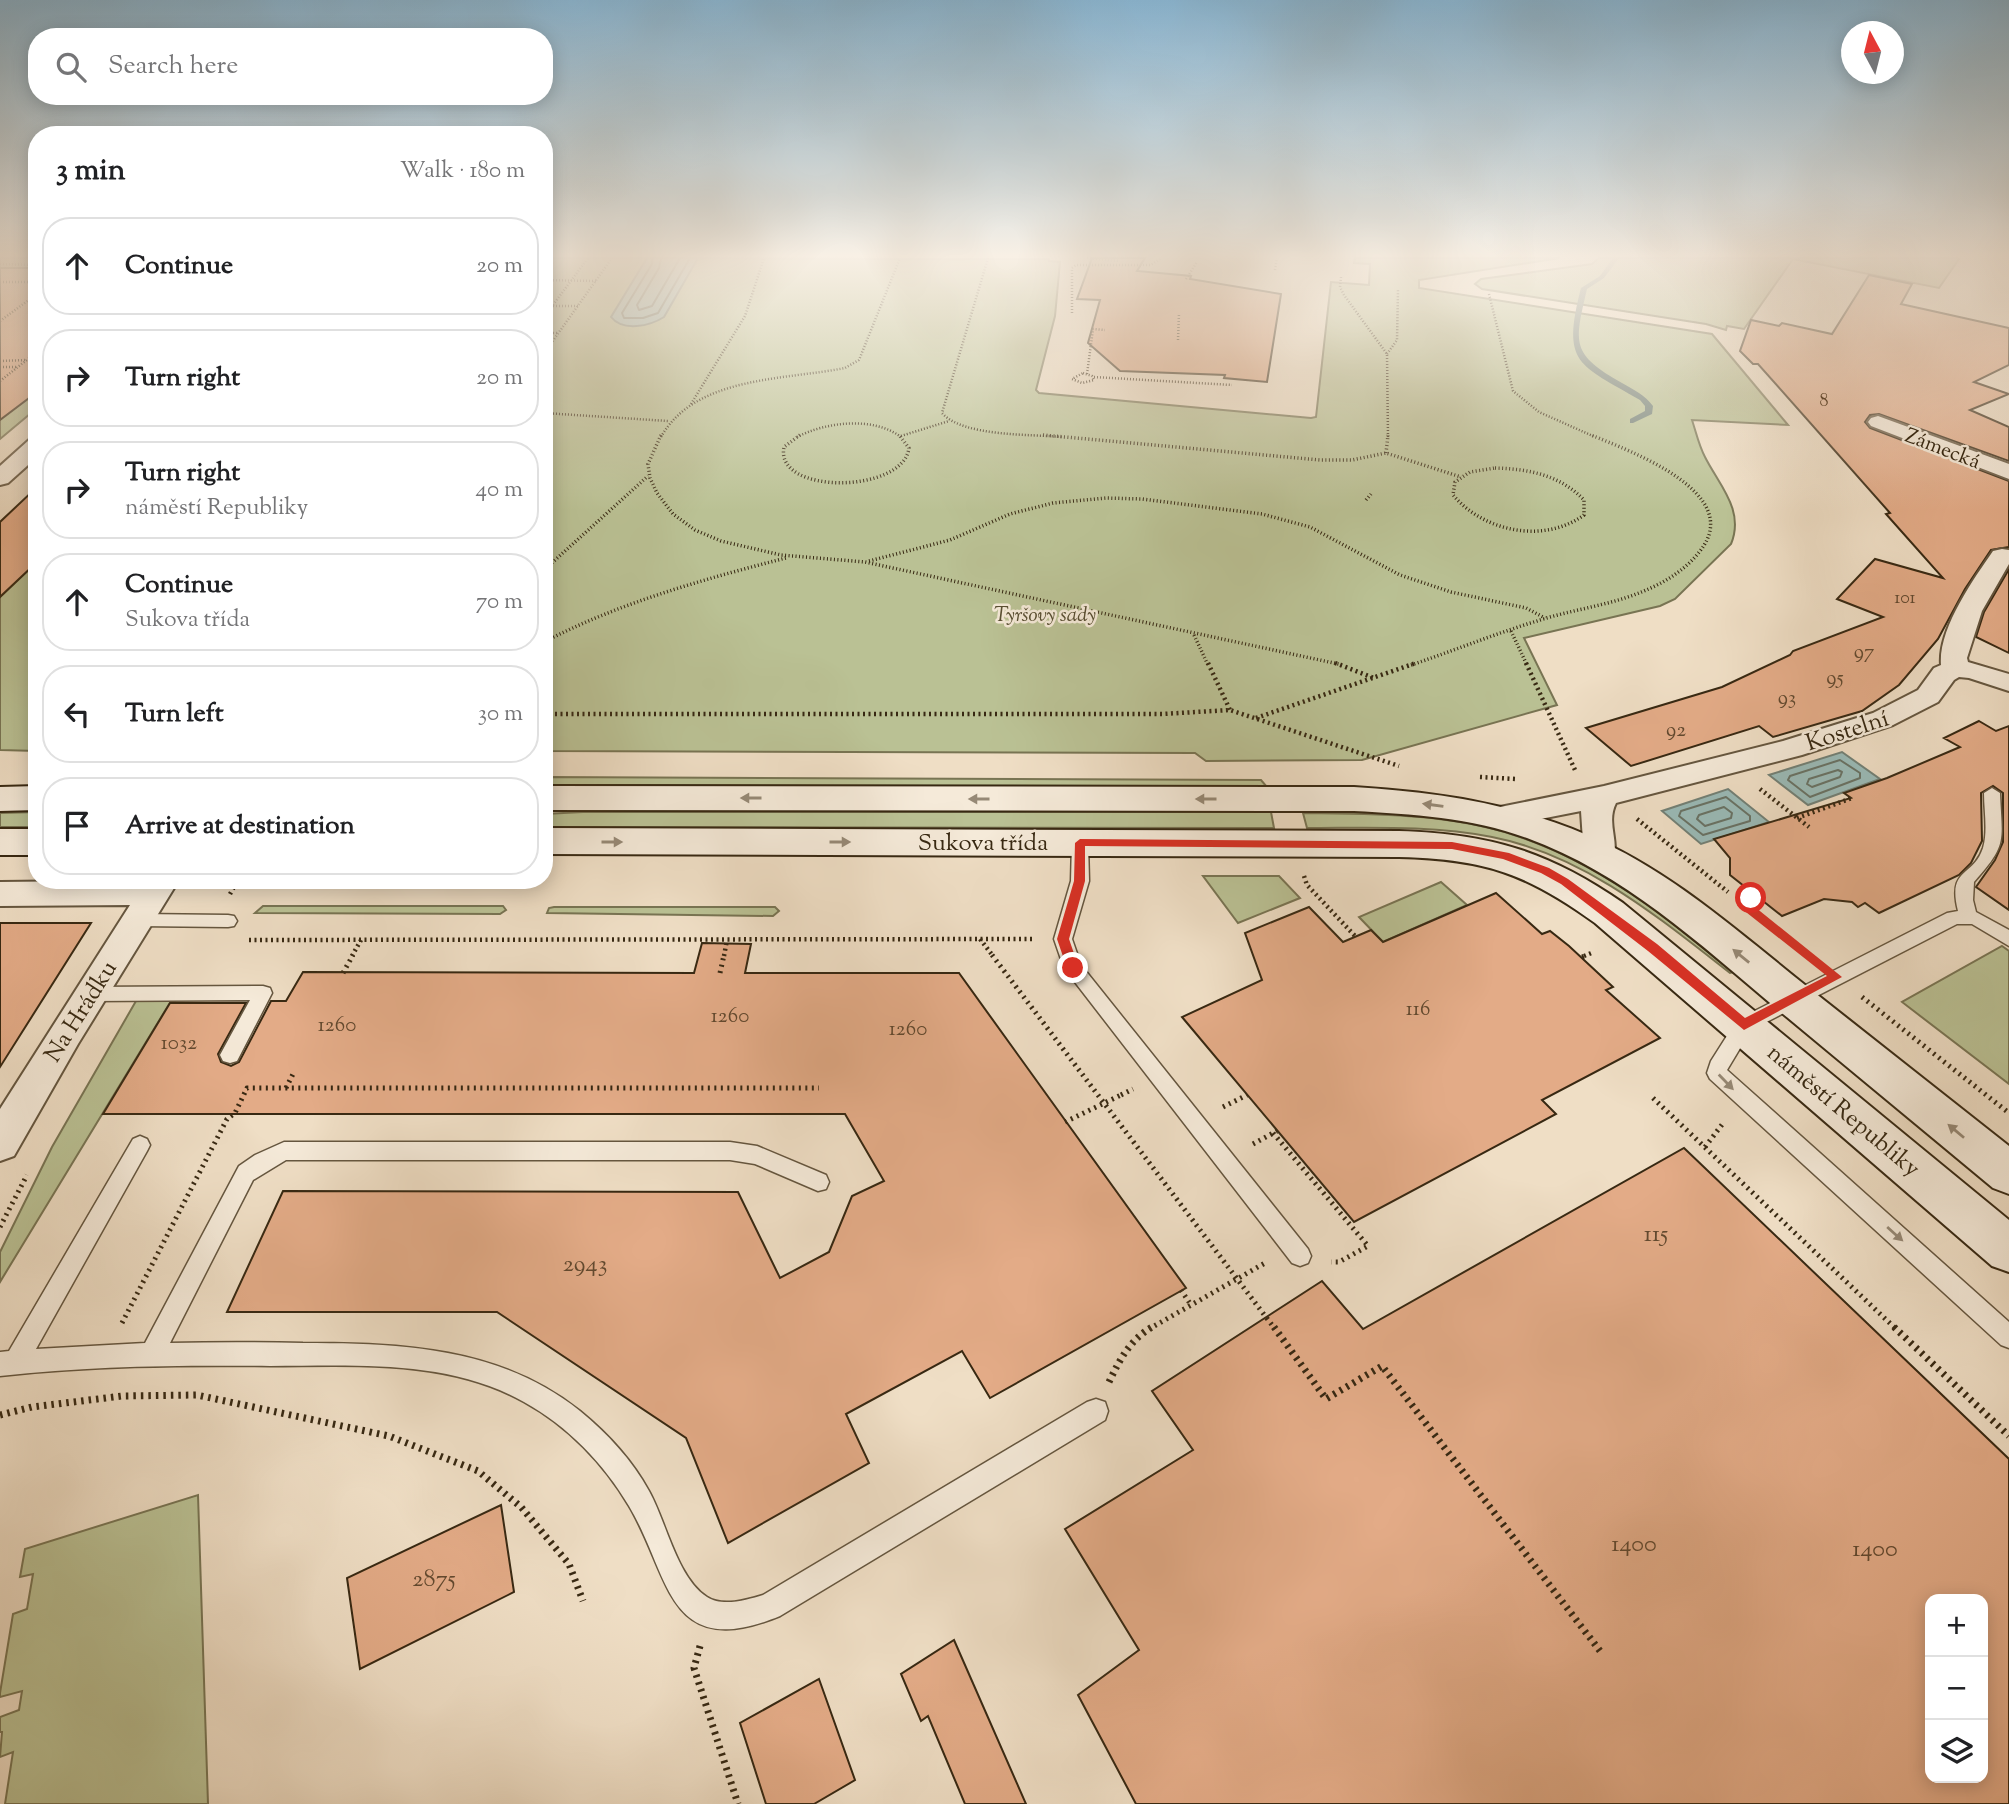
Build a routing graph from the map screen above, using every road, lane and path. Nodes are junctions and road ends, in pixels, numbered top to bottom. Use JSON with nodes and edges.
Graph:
{"nodes":[{"id":1,"x":729,"y":342,"type":"edge"},
{"id":2,"x":866,"y":342,"type":"edge"},
{"id":3,"x":963,"y":342,"type":"edge"},
{"id":4,"x":1091,"y":342,"type":"edge"},
{"id":5,"x":1378,"y":342,"type":"edge"},
{"id":6,"x":1395,"y":342,"type":"edge"},
{"id":7,"x":1502,"y":342,"type":"edge"},
{"id":8,"x":1387,"y":354,"type":"junction"},
{"id":9,"x":0,"y":360,"type":"edge"},
{"id":10,"x":27,"y":360,"type":"joint"},
{"id":11,"x":0,"y":367,"type":"edge"},
{"id":12,"x":18,"y":367,"type":"junction"},
{"id":13,"x":1087,"y":374,"type":"junction"},
{"id":14,"x":1094,"y":377,"type":"junction"},
{"id":15,"x":0,"y":382,"type":"edge"},
{"id":16,"x":1232,"y":385,"type":"dead end"},
{"id":17,"x":691,"y":405,"type":"junction"},
{"id":18,"x":553,"y":414,"type":"edge"},
{"id":19,"x":668,"y":421,"type":"junction"},
{"id":20,"x":949,"y":421,"type":"junction"},
{"id":21,"x":1878,"y":422,"type":"dead end"},
{"id":22,"x":901,"y":436,"type":"junction"},
{"id":23,"x":28,"y":453,"type":"edge"},
{"id":24,"x":1386,"y":453,"type":"junction"},
{"id":25,"x":2009,"y":472,"type":"edge"},
{"id":26,"x":648,"y":476,"type":"junction"},
{"id":27,"x":1461,"y":477,"type":"junction"},
{"id":28,"x":0,"y":478,"type":"edge"},
{"id":29,"x":1371,"y":494,"type":"dead end"},
{"id":30,"x":1366,"y":500,"type":"dead end"},
{"id":31,"x":2002,"y":556,"type":"dead end"},
{"id":32,"x":787,"y":557,"type":"junction"},
{"id":33,"x":553,"y":562,"type":"edge"},
{"id":34,"x":865,"y":562,"type":"junction"},
{"id":35,"x":1545,"y":618,"type":"junction"},
{"id":36,"x":1511,"y":631,"type":"junction"},
{"id":37,"x":1194,"y":634,"type":"junction"},
{"id":38,"x":553,"y":637,"type":"edge"},
{"id":39,"x":1955,"y":668,"type":"junction"},
{"id":40,"x":1374,"y":678,"type":"junction"},
{"id":41,"x":2009,"y":683,"type":"edge"},
{"id":42,"x":1230,"y":710,"type":"junction"},
{"id":43,"x":553,"y":714,"type":"edge"},
{"id":44,"x":1255,"y":718,"type":"junction"},
{"id":45,"x":1411,"y":770,"type":"dead end"},
{"id":46,"x":1576,"y":770,"type":"dead end"},
{"id":47,"x":1476,"y":777,"type":"dead end"},
{"id":48,"x":1529,"y":780,"type":"dead end"},
{"id":49,"x":1765,"y":792,"type":"dead end"},
{"id":50,"x":1992,"y":793,"type":"dead end"},
{"id":51,"x":1604,"y":796,"type":"junction"},
{"id":52,"x":28,"y":798,"type":"edge"},
{"id":53,"x":553,"y":798,"type":"edge"},
{"id":54,"x":1852,"y":798,"type":"dead end"},
{"id":55,"x":0,"y":799,"type":"edge"},
{"id":56,"x":1500,"y":817,"type":"junction"},
{"id":57,"x":1797,"y":817,"type":"junction"},
{"id":58,"x":1809,"y":827,"type":"dead end"},
{"id":59,"x":553,"y":841,"type":"edge"},
{"id":60,"x":0,"y":842,"type":"edge"},
{"id":61,"x":28,"y":842,"type":"edge"},
{"id":62,"x":1080,"y":843,"type":"junction"},
{"id":63,"x":1505,"y":856,"type":"joint"},
{"id":64,"x":1600,"y":856,"type":"junction"},
{"id":65,"x":1301,"y":866,"type":"dead end"},
{"id":66,"x":233,"y":889,"type":"edge"},
{"id":67,"x":0,"y":894,"type":"edge"},
{"id":68,"x":1759,"y":894,"type":"dead end"},
{"id":69,"x":229,"y":895,"type":"dead end"},
{"id":70,"x":152,"y":898,"type":"edge"},
{"id":71,"x":1741,"y":902,"type":"junction"},
{"id":72,"x":1752,"y":910,"type":"dead end"},
{"id":73,"x":1968,"y":916,"type":"junction"},
{"id":74,"x":228,"y":921,"type":"dead end"},
{"id":75,"x":1356,"y":936,"type":"dead end"},
{"id":76,"x":980,"y":939,"type":"junction"},
{"id":77,"x":1063,"y":939,"type":"junction"},
{"id":78,"x":2009,"y":939,"type":"edge"},
{"id":79,"x":242,"y":940,"type":"dead end"},
{"id":80,"x":361,"y":940,"type":"junction"},
{"id":81,"x":727,"y":940,"type":"junction"},
{"id":82,"x":1598,"y":950,"type":"dead end"},
{"id":83,"x":1582,"y":957,"type":"dead end"},
{"id":84,"x":343,"y":972,"type":"dead end"},
{"id":85,"x":720,"y":973,"type":"dead end"},
{"id":86,"x":1836,"y":977,"type":"junction"},
{"id":87,"x":91,"y":994,"type":"junction"},
{"id":88,"x":1794,"y":999,"type":"junction"},
{"id":89,"x":1744,"y":1025,"type":"junction"},
{"id":90,"x":230,"y":1055,"type":"dead end"},
{"id":91,"x":293,"y":1074,"type":"dead end"},
{"id":92,"x":286,"y":1088,"type":"junction"},
{"id":93,"x":819,"y":1088,"type":"dead end"},
{"id":94,"x":1121,"y":1095,"type":"dead end"},
{"id":95,"x":1247,"y":1095,"type":"dead end"},
{"id":96,"x":1653,"y":1098,"type":"dead end"},
{"id":97,"x":1218,"y":1110,"type":"dead end"},
{"id":98,"x":2009,"y":1113,"type":"edge"},
{"id":99,"x":1728,"y":1117,"type":"dead end"},
{"id":100,"x":1065,"y":1122,"type":"dead end"},
{"id":101,"x":1255,"y":1143,"type":"dead end"},
{"id":102,"x":0,"y":1144,"type":"edge"},
{"id":103,"x":140,"y":1145,"type":"dead end"},
{"id":104,"x":1705,"y":1147,"type":"junction"},
{"id":105,"x":2009,"y":1174,"type":"edge"},
{"id":106,"x":818,"y":1182,"type":"dead end"},
{"id":107,"x":2009,"y":1250,"type":"edge"},
{"id":108,"x":1300,"y":1256,"type":"junction"},
{"id":109,"x":1238,"y":1278,"type":"junction"},
{"id":110,"x":1181,"y":1290,"type":"dead end"},
{"id":111,"x":1191,"y":1305,"type":"junction"},
{"id":112,"x":2009,"y":1337,"type":"edge"},
{"id":113,"x":151,"y":1356,"type":"junction"},
{"id":114,"x":105,"y":1357,"type":"junction"},
{"id":115,"x":8,"y":1363,"type":"edge"},
{"id":116,"x":1096,"y":1411,"type":"joint"},
{"id":117,"x":0,"y":1415,"type":"edge"},
{"id":118,"x":2009,"y":1436,"type":"edge"},
{"id":119,"x":583,"y":1601,"type":"dead end"},
{"id":120,"x":709,"y":1611,"type":"junction"},
{"id":121,"x":1600,"y":1651,"type":"dead end"},
{"id":122,"x":738,"y":1804,"type":"edge"}],
"edges":[{"from":1,"to":17,"type":"path"},
{"from":2,"to":17,"type":"path"},
{"from":3,"to":20,"type":"path"},
{"from":4,"to":13,"type":"path"},
{"from":5,"to":8,"type":"path"},
{"from":6,"to":8,"type":"path"},
{"from":7,"to":35,"type":"path"},
{"from":8,"to":24,"type":"path"},
{"from":9,"to":10,"type":"path"},
{"from":10,"to":12,"type":"path"},
{"from":11,"to":12,"type":"path"},
{"from":12,"to":15,"type":"path"},
{"from":13,"to":14,"type":"path"},
{"from":13,"to":14,"type":"path"},
{"from":14,"to":16,"type":"path"},
{"from":17,"to":19,"type":"path"},
{"from":18,"to":19,"type":"path"},
{"from":19,"to":26,"type":"path"},
{"from":20,"to":22,"type":"path"},
{"from":20,"to":24,"type":"path"},
{"from":21,"to":25,"type":"street","name":"Zámecká"},
{"from":22,"to":22,"type":"path"},
{"from":23,"to":28,"type":"street"},
{"from":24,"to":27,"type":"path"},
{"from":26,"to":32,"type":"path"},
{"from":26,"to":33,"type":"path"},
{"from":27,"to":27,"type":"path"},
{"from":29,"to":30,"type":"path"},
{"from":31,"to":39,"type":"street"},
{"from":32,"to":34,"type":"path"},
{"from":32,"to":38,"type":"path"},
{"from":34,"to":35,"type":"path"},
{"from":34,"to":37,"type":"path"},
{"from":35,"to":36,"type":"path"},
{"from":36,"to":40,"type":"path"},
{"from":36,"to":46,"type":"path"},
{"from":37,"to":40,"type":"path"},
{"from":37,"to":42,"type":"path"},
{"from":39,"to":41,"type":"street"},
{"from":39,"to":51,"type":"street","name":"Kostelní"},
{"from":40,"to":44,"type":"path"},
{"from":42,"to":43,"type":"path"},
{"from":42,"to":44,"type":"path"},
{"from":44,"to":45,"type":"path"},
{"from":47,"to":48,"type":"path"},
{"from":49,"to":57,"type":"path"},
{"from":50,"to":73,"type":"lane"},
{"from":51,"to":56,"type":"street","name":"Kostelní"},
{"from":51,"to":64,"type":"street"},
{"from":51,"to":71,"type":"path"},
{"from":52,"to":55,"type":"street"},
{"from":56,"to":53,"type":"street","name":"Sukova třída","one_way":true},
{"from":54,"to":57,"type":"path"},
{"from":56,"to":64,"type":"street"},
{"from":57,"to":58,"type":"path"},
{"from":59,"to":62,"type":"street","name":"Sukova třída","one_way":true},
{"from":60,"to":61,"type":"street"},
{"from":62,"to":63,"type":"street","name":"Sukova třída"},
{"from":62,"to":77,"type":"lane"},
{"from":63,"to":89,"type":"street","name":"náměstí Republiky"},
{"from":88,"to":64,"type":"street","one_way":true},
{"from":65,"to":75,"type":"path"},
{"from":66,"to":69,"type":"path"},
{"from":67,"to":70,"type":"street"},
{"from":68,"to":71,"type":"path"},
{"from":70,"to":74,"type":"lane"},
{"from":70,"to":87,"type":"street","name":"Na Hrádku"},
{"from":71,"to":72,"type":"path"},
{"from":73,"to":78,"type":"lane"},
{"from":73,"to":86,"type":"lane"},
{"from":76,"to":77,"type":"path"},
{"from":76,"to":81,"type":"path"},
{"from":76,"to":109,"type":"path"},
{"from":77,"to":108,"type":"lane"},
{"from":79,"to":80,"type":"path"},
{"from":80,"to":81,"type":"path"},
{"from":80,"to":84,"type":"path"},
{"from":81,"to":85,"type":"path"},
{"from":82,"to":83,"type":"path"},
{"from":86,"to":88,"type":"lane"},
{"from":86,"to":98,"type":"path"},
{"from":87,"to":90,"type":"lane"},
{"from":87,"to":102,"type":"street","name":"Na Hrádku"},
{"from":88,"to":89,"type":"lane"},
{"from":105,"to":88,"type":"street","one_way":true},
{"from":89,"to":107,"type":"street","name":"náměstí Republiky"},
{"from":89,"to":112,"type":"lane","one_way":true},
{"from":91,"to":92,"type":"path"},
{"from":92,"to":93,"type":"path"},
{"from":92,"to":114,"type":"path"},
{"from":94,"to":100,"type":"path","bridge":true},
{"from":95,"to":97,"type":"path"},
{"from":96,"to":104,"type":"path"},
{"from":99,"to":104,"type":"path"},
{"from":101,"to":108,"type":"path"},
{"from":103,"to":115,"type":"lane"},
{"from":104,"to":118,"type":"path"},
{"from":106,"to":113,"type":"lane"},
{"from":108,"to":109,"type":"path"},
{"from":109,"to":111,"type":"path"},
{"from":109,"to":121,"type":"path"},
{"from":110,"to":111,"type":"path"},
{"from":111,"to":116,"type":"path"},
{"from":113,"to":114,"type":"lane"},
{"from":113,"to":120,"type":"lane"},
{"from":114,"to":115,"type":"lane"},
{"from":116,"to":120,"type":"lane"},
{"from":117,"to":119,"type":"path"},
{"from":120,"to":122,"type":"path"}]}
